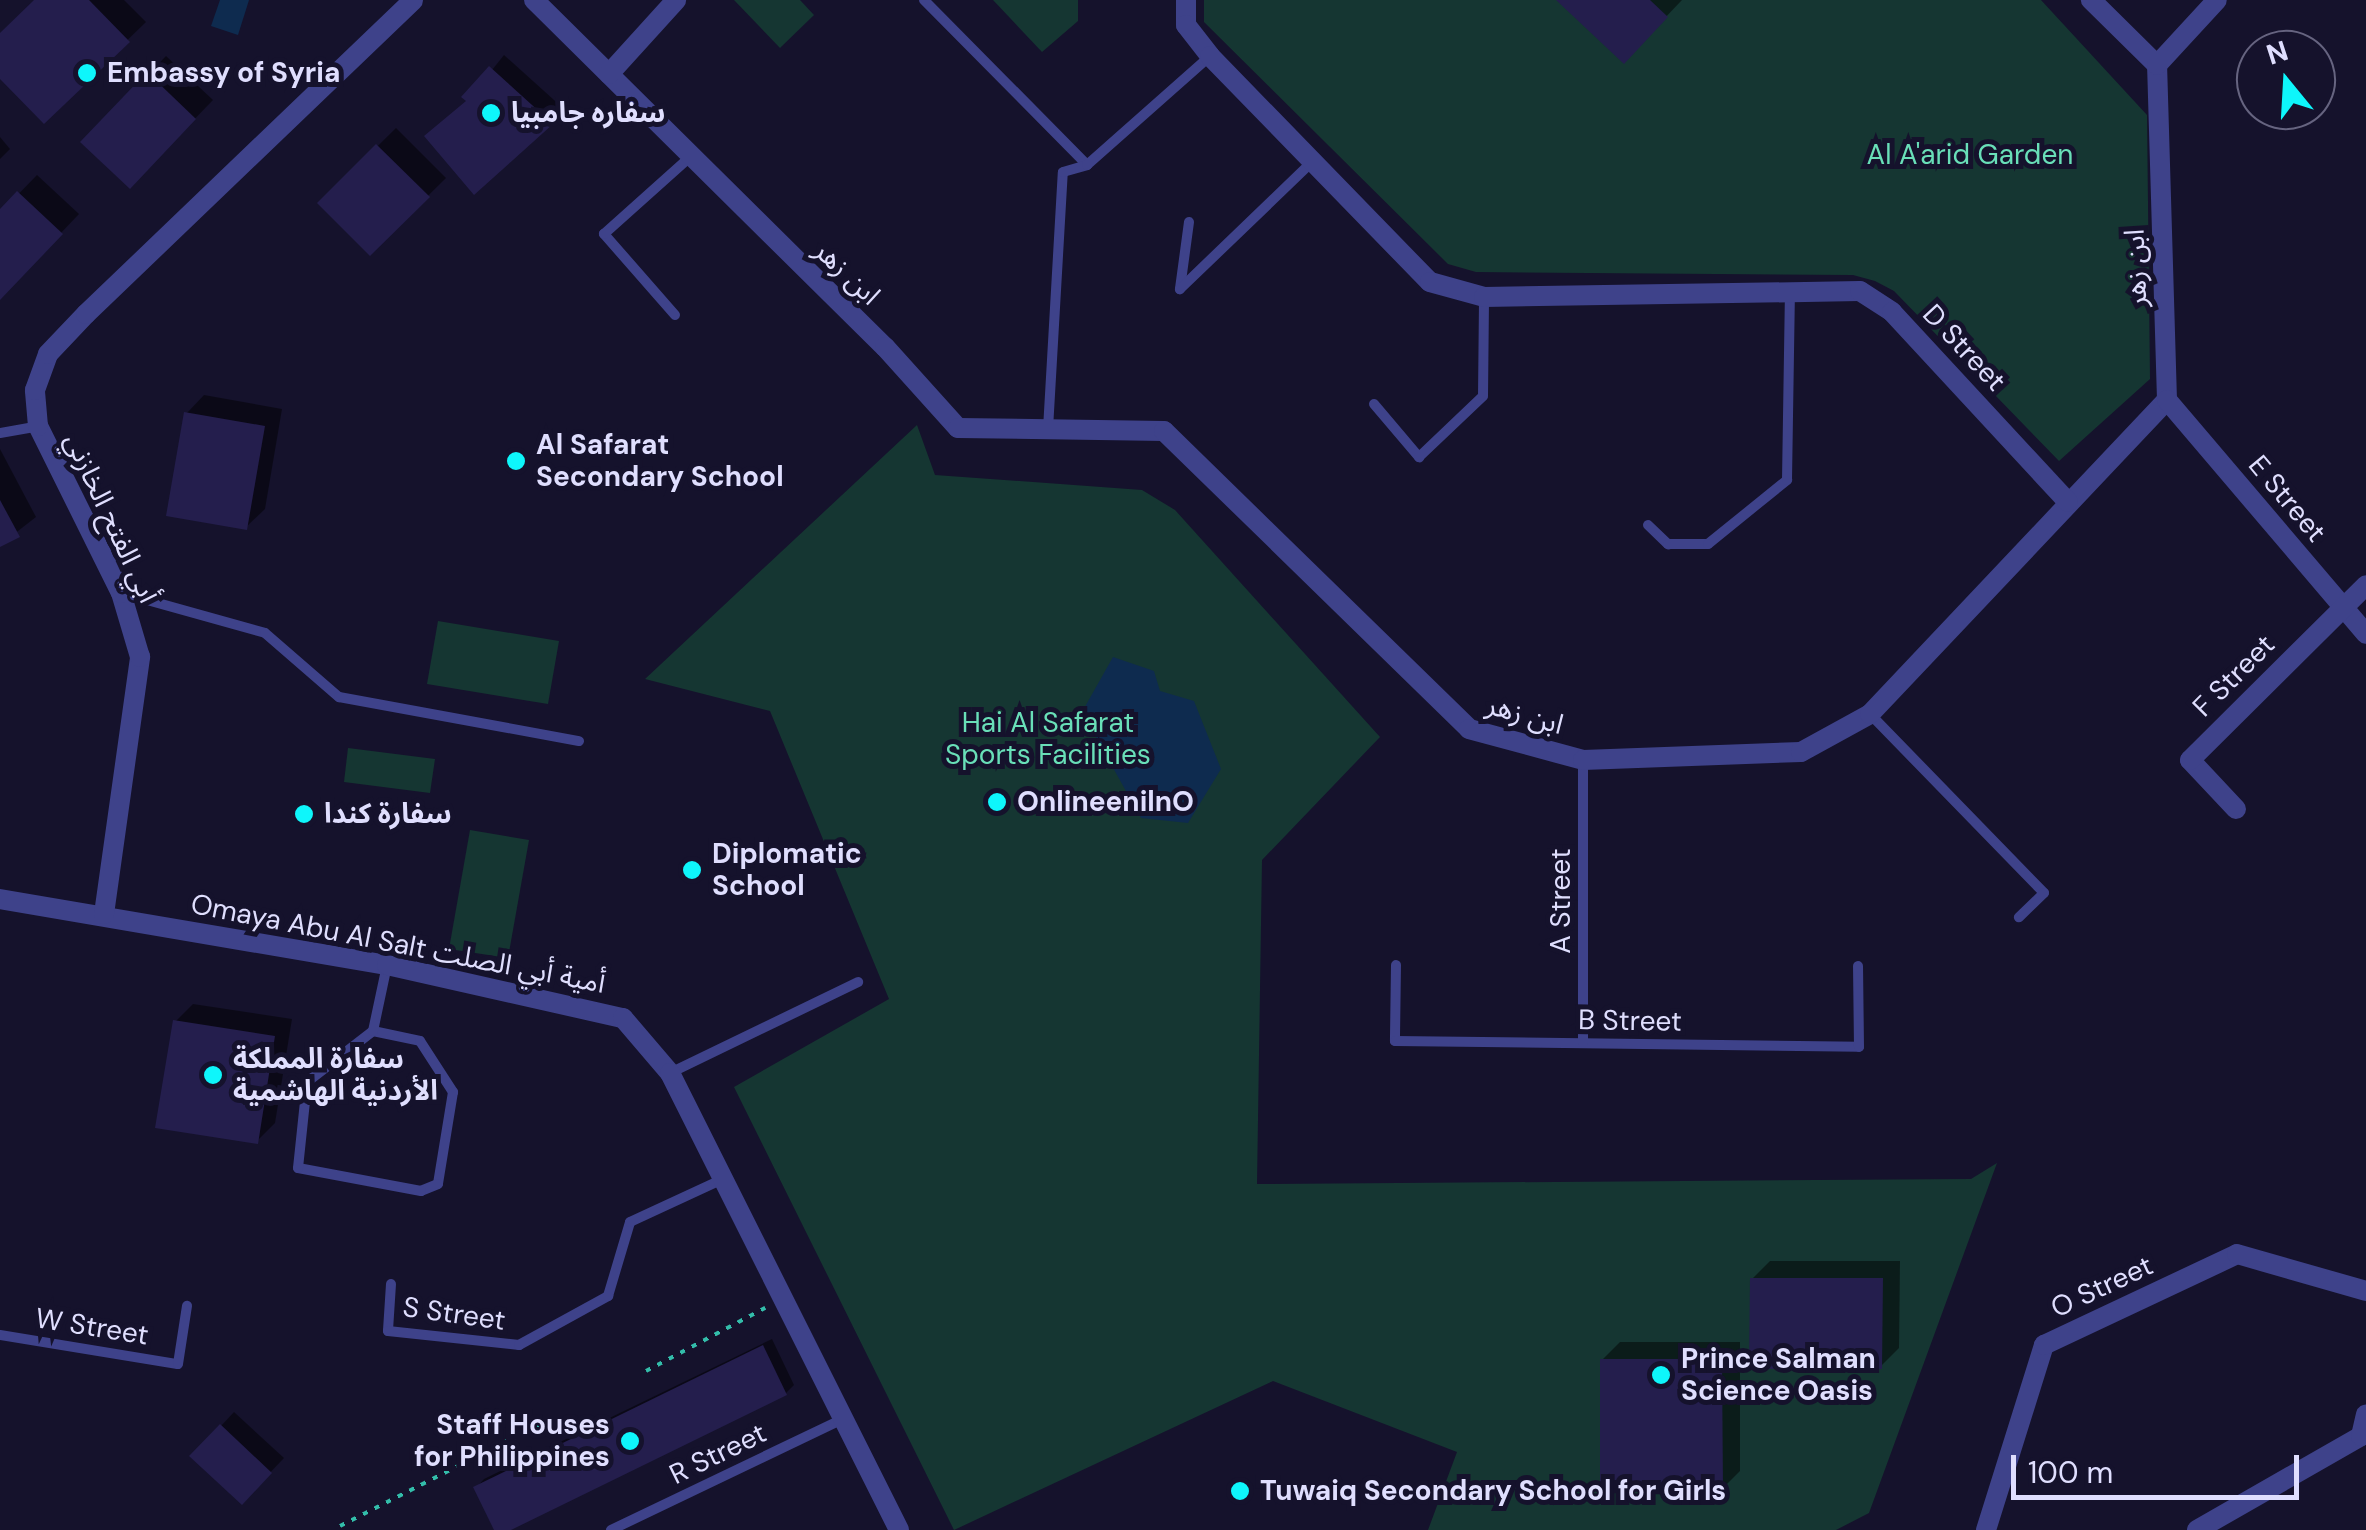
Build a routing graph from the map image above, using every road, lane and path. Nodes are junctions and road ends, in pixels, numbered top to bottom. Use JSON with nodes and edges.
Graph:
{"nodes":[{"id":1,"x":413,"y":0,"type":"edge"},
{"id":2,"x":534,"y":0,"type":"edge"},
{"id":3,"x":676,"y":0,"type":"edge"},
{"id":4,"x":924,"y":0,"type":"edge"},
{"id":5,"x":1186,"y":0,"type":"edge"},
{"id":6,"x":2091,"y":0,"type":"edge"},
{"id":7,"x":2218,"y":0,"type":"edge"},
{"id":8,"x":1210,"y":56,"type":"junction"},
{"id":9,"x":2157,"y":64,"type":"junction"},
{"id":10,"x":609,"y":74,"type":"junction"},
{"id":11,"x":690,"y":156,"type":"junction"},
{"id":12,"x":1314,"y":160,"type":"junction"},
{"id":13,"x":1087,"y":164,"type":"junction"},
{"id":14,"x":1189,"y":222,"type":"dead end"},
{"id":15,"x":1790,"y":291,"type":"junction"},
{"id":16,"x":1484,"y":296,"type":"junction"},
{"id":17,"x":676,"y":315,"type":"dead end"},
{"id":18,"x":2167,"y":400,"type":"junction"},
{"id":19,"x":1374,"y":404,"type":"dead end"},
{"id":20,"x":38,"y":426,"type":"junction"},
{"id":21,"x":1048,"y":429,"type":"junction"},
{"id":22,"x":0,"y":433,"type":"edge"},
{"id":23,"x":2068,"y":502,"type":"junction"},
{"id":24,"x":1648,"y":525,"type":"dead end"},
{"id":25,"x":2366,"y":584,"type":"edge"},
{"id":26,"x":121,"y":593,"type":"junction"},
{"id":27,"x":2342,"y":607,"type":"junction"},
{"id":28,"x":2366,"y":634,"type":"edge"},
{"id":29,"x":1870,"y":714,"type":"junction"},
{"id":30,"x":578,"y":740,"type":"dead end"},
{"id":31,"x":1584,"y":760,"type":"junction"},
{"id":32,"x":2236,"y":809,"type":"dead end"},
{"id":33,"x":0,"y":900,"type":"edge"},
{"id":34,"x":104,"y":914,"type":"junction"},
{"id":35,"x":2019,"y":917,"type":"dead end"},
{"id":36,"x":386,"y":965,"type":"junction"},
{"id":37,"x":1396,"y":965,"type":"dead end"},
{"id":38,"x":1858,"y":966,"type":"dead end"},
{"id":39,"x":858,"y":982,"type":"dead end"},
{"id":40,"x":373,"y":1031,"type":"junction"},
{"id":41,"x":1583,"y":1043,"type":"junction"},
{"id":42,"x":670,"y":1073,"type":"junction"},
{"id":43,"x":720,"y":1180,"type":"junction"},
{"id":44,"x":391,"y":1284,"type":"dead end"},
{"id":45,"x":2366,"y":1291,"type":"edge"},
{"id":46,"x":782,"y":1299,"type":"junction"},
{"id":47,"x":187,"y":1306,"type":"dead end"},
{"id":48,"x":0,"y":1335,"type":"edge"},
{"id":49,"x":646,"y":1371,"type":"dead end"},
{"id":50,"x":558,"y":1415,"type":"dead end"},
{"id":51,"x":2366,"y":1416,"type":"edge"},
{"id":52,"x":843,"y":1419,"type":"junction"},
{"id":53,"x":340,"y":1526,"type":"dead end"},
{"id":54,"x":612,"y":1530,"type":"edge"},
{"id":55,"x":899,"y":1530,"type":"edge"},
{"id":56,"x":1986,"y":1530,"type":"edge"},
{"id":57,"x":2197,"y":1530,"type":"edge"}],
"edges":[{"from":1,"to":20,"type":"street","name":"أبي الفتح الخازني"},
{"from":2,"to":10,"type":"street","name":"ابن زهر"},
{"from":3,"to":10,"type":"street"},
{"from":4,"to":13,"type":"lane"},
{"from":5,"to":8,"type":"street","name":"D Street"},
{"from":6,"to":9,"type":"street"},
{"from":7,"to":9,"type":"street"},
{"from":8,"to":12,"type":"street","name":"D Street"},
{"from":8,"to":13,"type":"lane"},
{"from":9,"to":18,"type":"street","name":"ابن زهر"},
{"from":10,"to":11,"type":"street","name":"ابن زهر"},
{"from":11,"to":17,"type":"lane"},
{"from":11,"to":21,"type":"street","name":"ابن زهر"},
{"from":12,"to":14,"type":"lane"},
{"from":12,"to":16,"type":"street","name":"D Street"},
{"from":13,"to":21,"type":"lane"},
{"from":15,"to":16,"type":"street","name":"D Street"},
{"from":15,"to":23,"type":"street","name":"D Street"},
{"from":15,"to":24,"type":"lane"},
{"from":16,"to":19,"type":"lane"},
{"from":18,"to":23,"type":"street","name":"ابن زهر"},
{"from":18,"to":27,"type":"street","name":"E Street"},
{"from":20,"to":22,"type":"lane"},
{"from":20,"to":26,"type":"street","name":"أبي الفتح الخازني"},
{"from":21,"to":31,"type":"street","name":"ابن زهر"},
{"from":23,"to":29,"type":"street","name":"ابن زهر"},
{"from":25,"to":27,"type":"street","name":"F Street"},
{"from":26,"to":30,"type":"lane"},
{"from":26,"to":34,"type":"street","name":"أبي الفتح الخازني"},
{"from":27,"to":28,"type":"street","name":"E Street"},
{"from":27,"to":32,"type":"street","name":"F Street"},
{"from":29,"to":31,"type":"street","name":"ابن زهر"},
{"from":29,"to":35,"type":"lane"},
{"from":31,"to":41,"type":"lane","name":"A Street"},
{"from":33,"to":34,"type":"street","name":"Omaya Abu Al Salt أمية أبي الصلت"},
{"from":34,"to":36,"type":"street","name":"Omaya Abu Al Salt أمية أبي الصلت"},
{"from":36,"to":40,"type":"lane"},
{"from":36,"to":42,"type":"street","name":"Omaya Abu Al Salt أمية أبي الصلت"},
{"from":37,"to":41,"type":"lane","name":"B Street"},
{"from":38,"to":41,"type":"lane","name":"B Street"},
{"from":39,"to":42,"type":"lane"},
{"from":40,"to":40,"type":"lane"},
{"from":42,"to":43,"type":"street","name":"Omaya Abu Al Salt أمية أبي الصلت"},
{"from":43,"to":44,"type":"lane","name":"S Street"},
{"from":43,"to":46,"type":"street","name":"Omaya Abu Al Salt أمية أبي الصلت"},
{"from":45,"to":56,"type":"street","name":"O Street"},
{"from":46,"to":49,"type":"path"},
{"from":46,"to":52,"type":"street","name":"Omaya Abu Al Salt أمية أبي الصلت"},
{"from":47,"to":48,"type":"lane","name":"W Street"},
{"from":50,"to":53,"type":"path"},
{"from":51,"to":57,"type":"street"},
{"from":52,"to":54,"type":"lane","name":"R Street"},
{"from":52,"to":55,"type":"street","name":"Omaya Abu Al Salt أمية أبي الصلت"}]}
